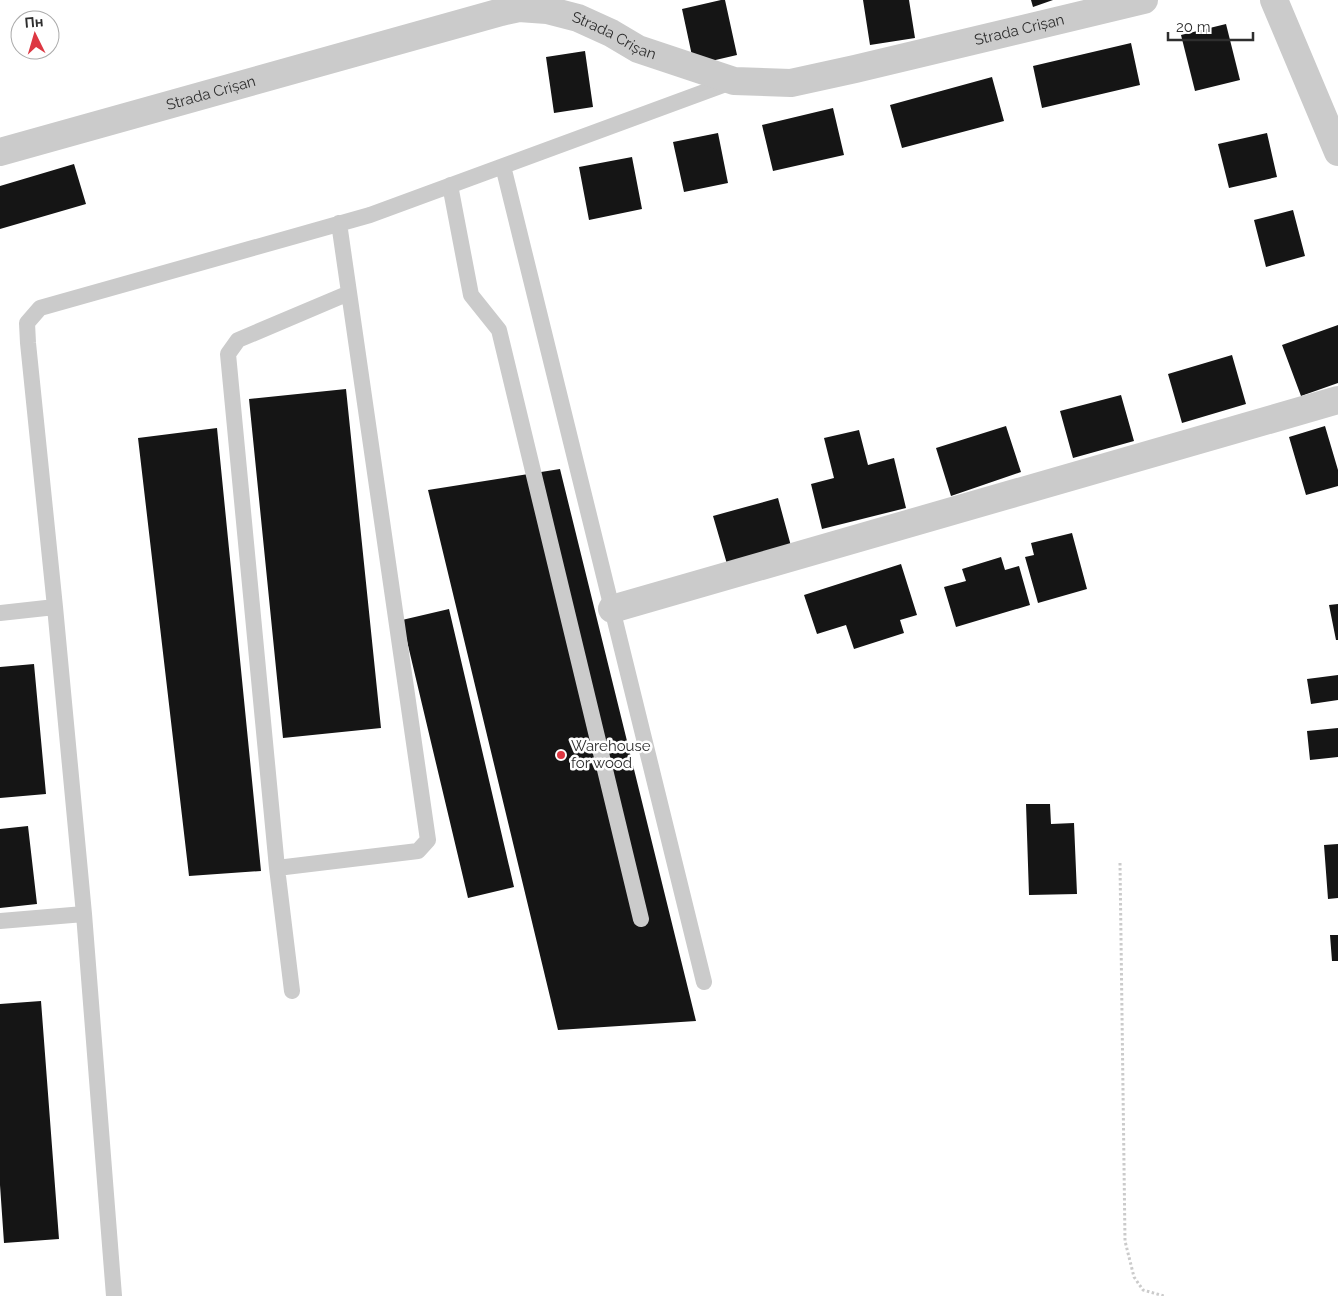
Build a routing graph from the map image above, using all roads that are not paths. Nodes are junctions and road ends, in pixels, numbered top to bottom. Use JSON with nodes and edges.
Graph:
{"nodes":[{"id":1,"x":1144,"y":0,"type":"edge"},
{"id":2,"x":1274,"y":0,"type":"edge"},
{"id":3,"x":734,"y":81,"type":"junction"},
{"id":4,"x":0,"y":152,"type":"edge"},
{"id":5,"x":1338,"y":152,"type":"edge"},
{"id":6,"x":503,"y":166,"type":"junction"},
{"id":7,"x":450,"y":185,"type":"junction"},
{"id":8,"x":339,"y":223,"type":"junction"},
{"id":9,"x":349,"y":293,"type":"junction"},
{"id":10,"x":1338,"y":400,"type":"edge"},
{"id":11,"x":55,"y":607,"type":"junction"},
{"id":12,"x":612,"y":609,"type":"junction"},
{"id":13,"x":0,"y":613,"type":"edge"},
{"id":14,"x":277,"y":868,"type":"junction"},
{"id":15,"x":84,"y":914,"type":"junction"},
{"id":16,"x":641,"y":920,"type":"dead end"},
{"id":17,"x":0,"y":921,"type":"edge"},
{"id":18,"x":704,"y":982,"type":"dead end"},
{"id":19,"x":292,"y":991,"type":"dead end"},
{"id":20,"x":114,"y":1296,"type":"edge"}],
"edges":[{"from":1,"to":3,"type":"street","name":"Strada Crișan"},
{"from":2,"to":5,"type":"street"},
{"from":3,"to":4,"type":"street","name":"Strada Crișan"},
{"from":3,"to":6,"type":"lane"},
{"from":6,"to":7,"type":"lane"},
{"from":6,"to":12,"type":"lane"},
{"from":7,"to":8,"type":"lane"},
{"from":7,"to":16,"type":"lane"},
{"from":8,"to":9,"type":"lane"},
{"from":8,"to":11,"type":"lane"},
{"from":9,"to":14,"type":"lane"},
{"from":9,"to":14,"type":"lane"},
{"from":10,"to":12,"type":"street"},
{"from":11,"to":13,"type":"lane"},
{"from":11,"to":15,"type":"lane"},
{"from":12,"to":18,"type":"lane"},
{"from":14,"to":19,"type":"lane"},
{"from":15,"to":17,"type":"lane"},
{"from":15,"to":20,"type":"lane"}]}
